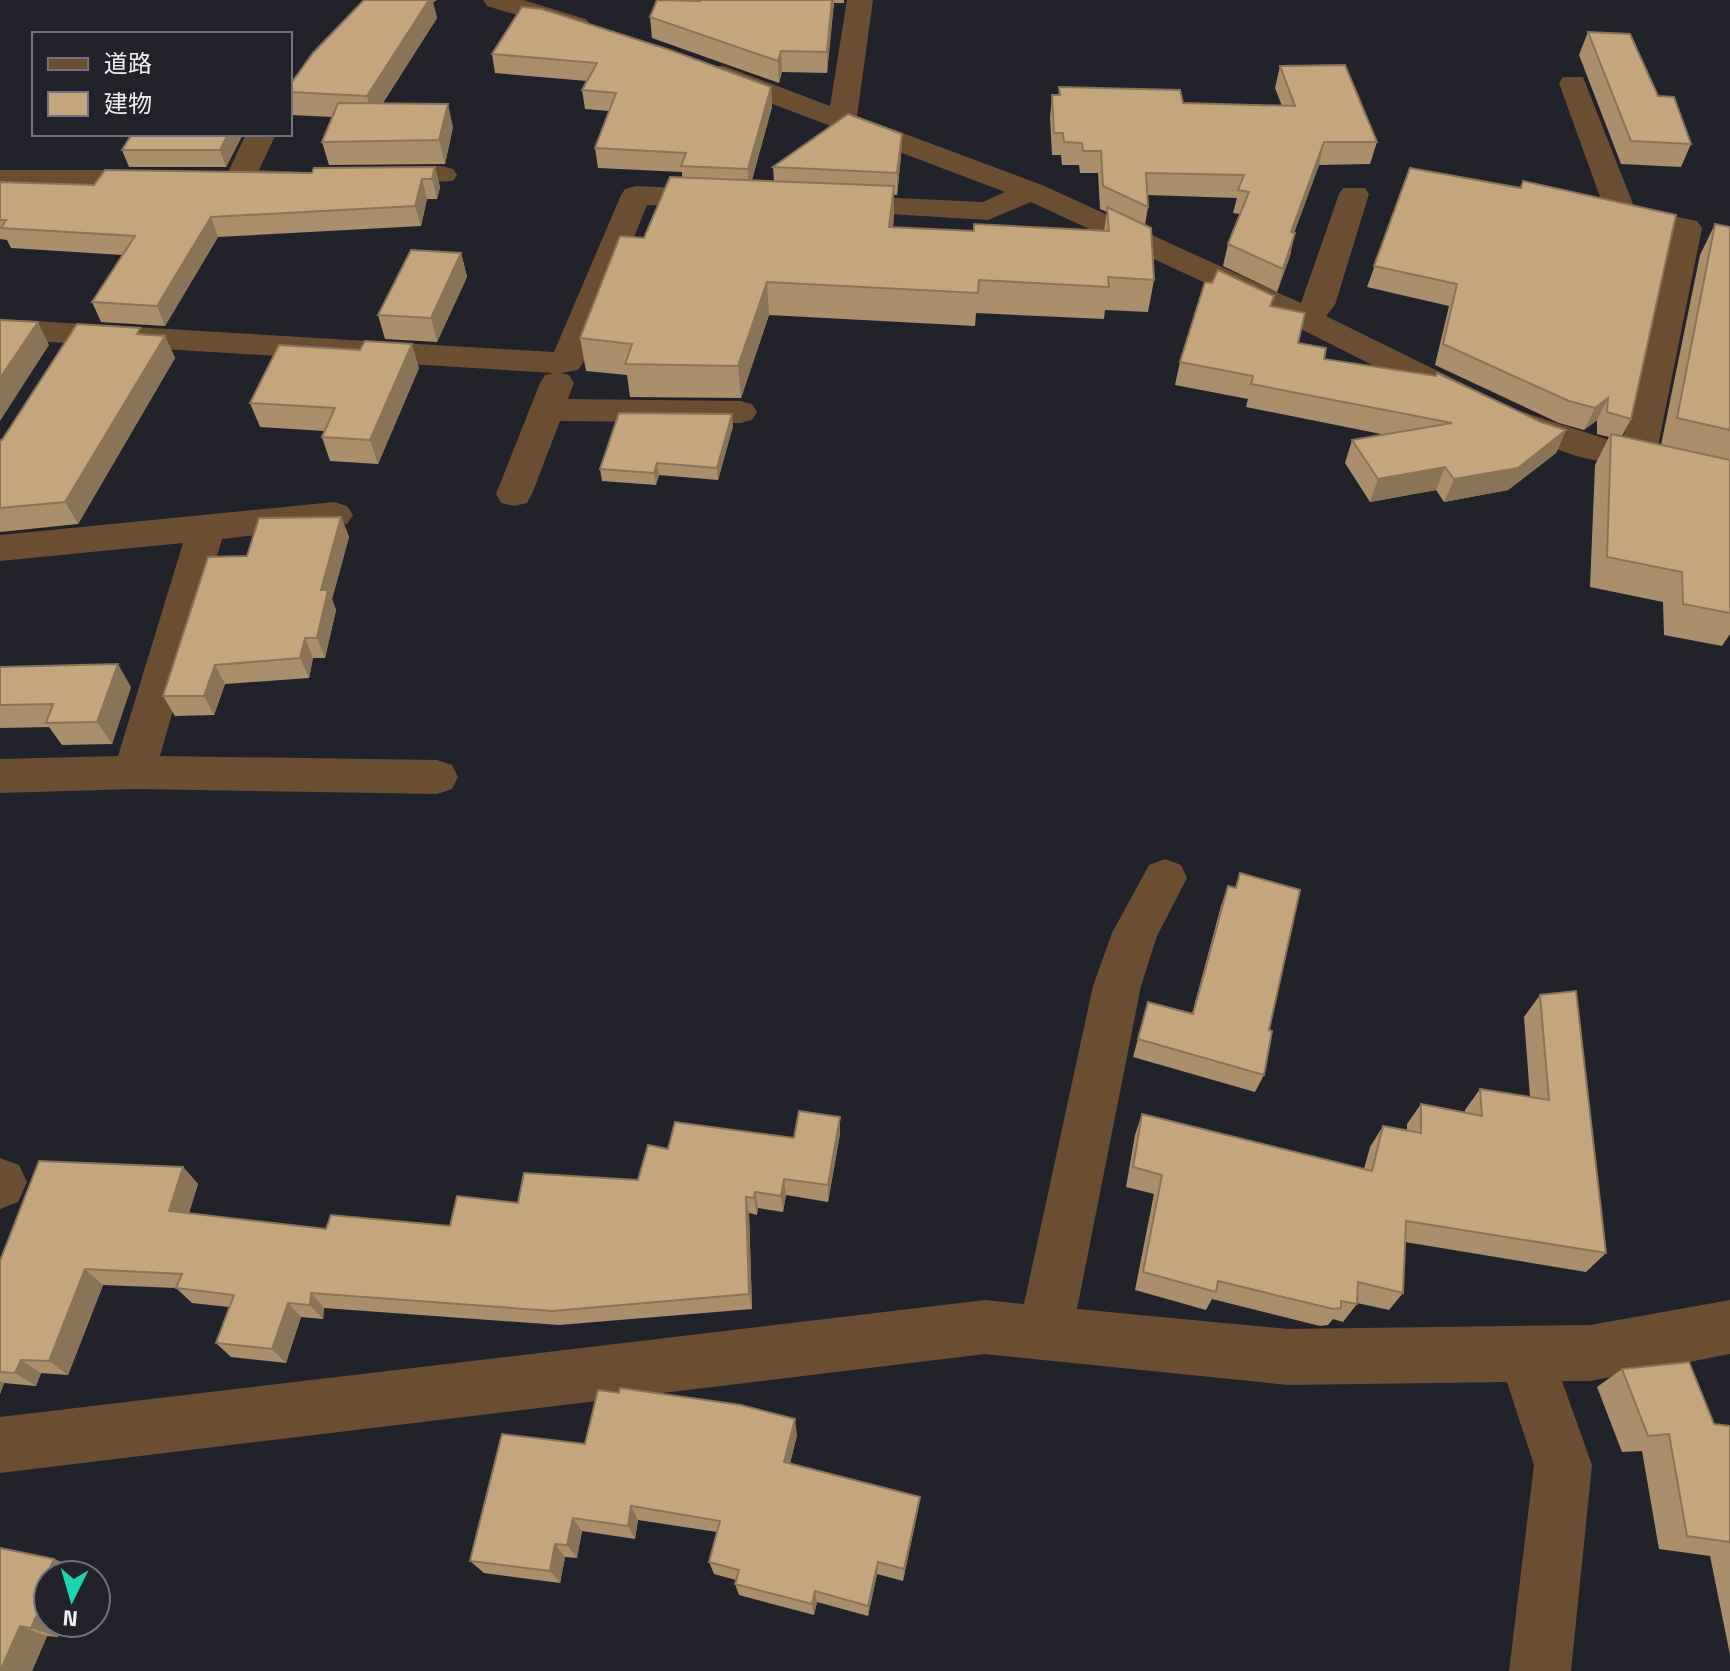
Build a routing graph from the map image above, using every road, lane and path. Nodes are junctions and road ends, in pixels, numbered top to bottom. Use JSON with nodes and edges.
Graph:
{"nodes":[{"id":1,"x":496,"y":0,"type":"edge"},
{"id":2,"x":860,"y":0,"type":"edge"},
{"id":3,"x":611,"y":35,"type":"edge"},
{"id":4,"x":686,"y":61,"type":"edge"},
{"id":5,"x":1573,"y":83,"type":"dead end"},
{"id":6,"x":842,"y":120,"type":"junction"},
{"id":7,"x":260,"y":136,"type":"edge"},
{"id":8,"x":442,"y":175,"type":"dead end"},
{"id":9,"x":318,"y":177,"type":"edge"},
{"id":10,"x":349,"y":177,"type":"edge"},
{"id":11,"x":0,"y":179,"type":"edge"},
{"id":12,"x":240,"y":179,"type":"junction"},
{"id":13,"x":1031,"y":191,"type":"junction"},
{"id":14,"x":1354,"y":194,"type":"dead end"},
{"id":15,"x":759,"y":201,"type":"edge"},
{"id":16,"x":805,"y":203,"type":"edge"},
{"id":17,"x":1303,"y":318,"type":"junction"},
{"id":18,"x":0,"y":329,"type":"edge"},
{"id":19,"x":78,"y":333,"type":"junction"},
{"id":20,"x":566,"y":363,"type":"junction"},
{"id":21,"x":53,"y":370,"type":"edge"},
{"id":22,"x":545,"y":410,"type":"junction"},
{"id":23,"x":740,"y":412,"type":"dead end"},
{"id":24,"x":1637,"y":459,"type":"junction"},
{"id":25,"x":1730,"y":480,"type":"edge"},
{"id":26,"x":514,"y":494,"type":"dead end"},
{"id":27,"x":334,"y":515,"type":"edge"},
{"id":28,"x":206,"y":528,"type":"junction"},
{"id":29,"x":0,"y":548,"type":"edge"},
{"id":30,"x":134,"y":772,"type":"junction"},
{"id":31,"x":0,"y":776,"type":"edge"},
{"id":32,"x":437,"y":777,"type":"dead end"},
{"id":33,"x":1165,"y":878,"type":"dead end"},
{"id":34,"x":1730,"y":1327,"type":"edge"},
{"id":35,"x":1045,"y":1333,"type":"junction"},
{"id":36,"x":1525,"y":1354,"type":"junction"},
{"id":37,"x":0,"y":1445,"type":"edge"},
{"id":38,"x":1540,"y":1671,"type":"edge"}],
"edges":[{"from":1,"to":3,"type":"street"},
{"from":2,"to":6,"type":"street"},
{"from":4,"to":6,"type":"street"},
{"from":5,"to":24,"type":"street"},
{"from":6,"to":13,"type":"street"},
{"from":7,"to":12,"type":"street"},
{"from":8,"to":10,"type":"street"},
{"from":9,"to":12,"type":"street"},
{"from":11,"to":12,"type":"street"},
{"from":13,"to":16,"type":"street"},
{"from":13,"to":17,"type":"street"},
{"from":14,"to":17,"type":"street"},
{"from":15,"to":20,"type":"street"},
{"from":17,"to":24,"type":"street"},
{"from":18,"to":19,"type":"street"},
{"from":19,"to":20,"type":"street"},
{"from":19,"to":21,"type":"street"},
{"from":20,"to":22,"type":"street"},
{"from":22,"to":23,"type":"street"},
{"from":22,"to":26,"type":"street"},
{"from":24,"to":25,"type":"street"},
{"from":27,"to":28,"type":"street"},
{"from":28,"to":29,"type":"street"},
{"from":28,"to":30,"type":"street"},
{"from":30,"to":31,"type":"street"},
{"from":30,"to":32,"type":"street"},
{"from":33,"to":35,"type":"street"},
{"from":34,"to":36,"type":"street"},
{"from":35,"to":36,"type":"street"},
{"from":35,"to":37,"type":"street"},
{"from":36,"to":38,"type":"street"}]}
